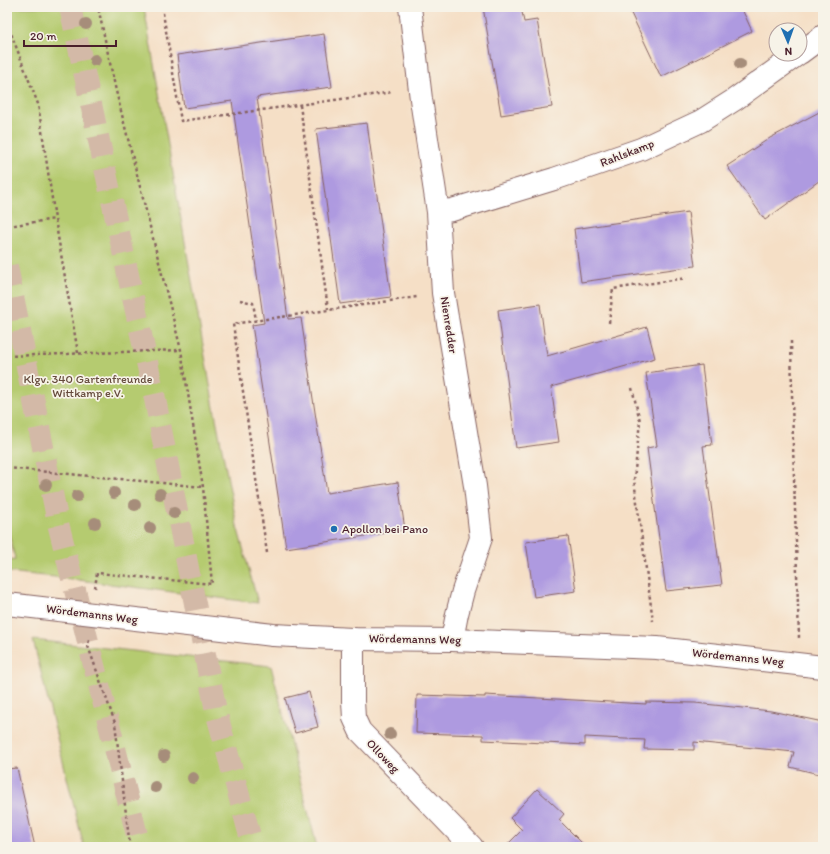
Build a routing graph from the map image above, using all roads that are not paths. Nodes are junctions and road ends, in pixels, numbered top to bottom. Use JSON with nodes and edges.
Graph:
{"nodes":[{"id":1,"x":410,"y":7,"type":"edge"},
{"id":2,"x":823,"y":36,"type":"edge"},
{"id":3,"x":808,"y":47,"type":"edge"},
{"id":4,"x":787,"y":62,"type":"edge"},
{"id":5,"x":438,"y":212,"type":"junction"},
{"id":6,"x":7,"y":604,"type":"edge"},
{"id":7,"x":352,"y":639,"type":"junction"},
{"id":8,"x":452,"y":640,"type":"junction"},
{"id":9,"x":823,"y":667,"type":"edge"},
{"id":10,"x":472,"y":847,"type":"edge"}],
"edges":[{"from":1,"to":5,"type":"street","name":"Nienredder"},
{"from":2,"to":3,"type":"street","name":"Rahlskamp"},
{"from":4,"to":5,"type":"street","name":"Rahlskamp"},
{"from":5,"to":8,"type":"street","name":"Nienredder"},
{"from":6,"to":7,"type":"street","name":"Wördemanns Weg"},
{"from":7,"to":8,"type":"street","name":"Wördemanns Weg"},
{"from":7,"to":10,"type":"street","name":"Olloweg"},
{"from":8,"to":9,"type":"street","name":"Wördemanns Weg"}]}
